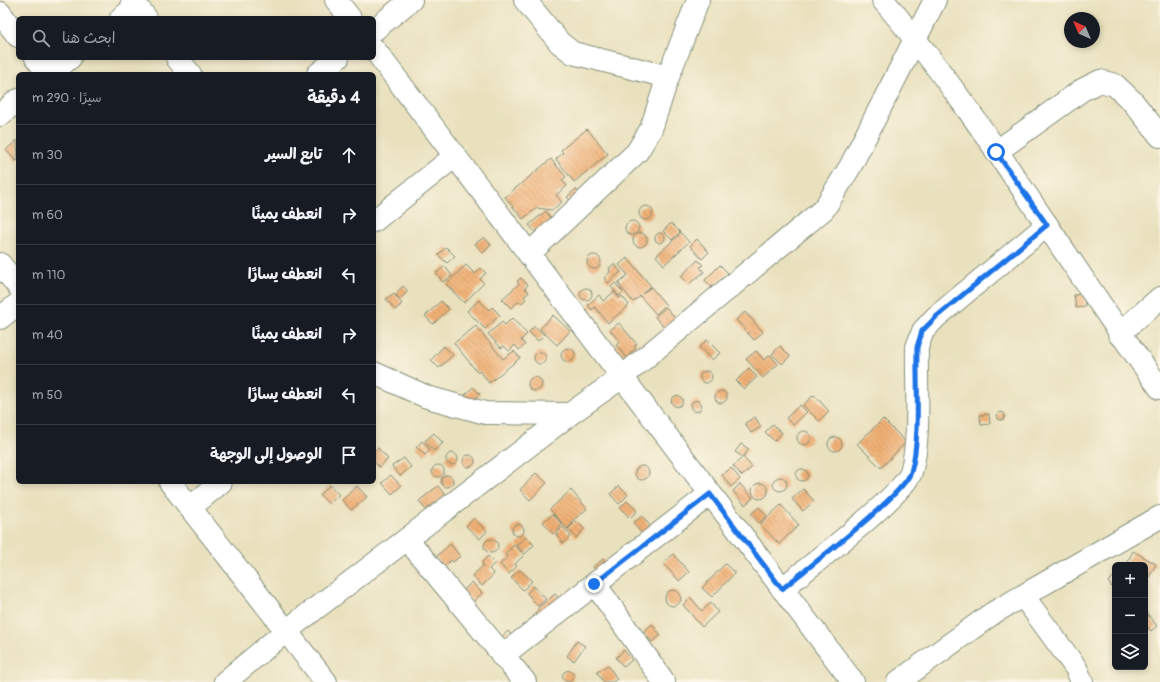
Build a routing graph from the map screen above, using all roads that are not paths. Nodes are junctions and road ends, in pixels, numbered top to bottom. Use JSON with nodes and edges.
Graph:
{"nodes":[{"id":1,"x":336,"y":0,"type":"edge"},
{"id":2,"x":411,"y":0,"type":"edge"},
{"id":3,"x":525,"y":0,"type":"edge"},
{"id":4,"x":698,"y":0,"type":"edge"},
{"id":5,"x":883,"y":0,"type":"edge"},
{"id":6,"x":935,"y":0,"type":"edge"},
{"id":7,"x":0,"y":13,"type":"edge"},
{"id":8,"x":348,"y":16,"type":"edge"},
{"id":9,"x":376,"y":28,"type":"edge"},
{"id":10,"x":16,"y":33,"type":"edge"},
{"id":11,"x":915,"y":38,"type":"junction"},
{"id":12,"x":376,"y":52,"type":"edge"},
{"id":13,"x":38,"y":60,"type":"edge"},
{"id":14,"x":67,"y":60,"type":"edge"},
{"id":15,"x":179,"y":60,"type":"edge"},
{"id":16,"x":336,"y":60,"type":"edge"},
{"id":17,"x":47,"y":72,"type":"edge"},
{"id":18,"x":52,"y":72,"type":"edge"},
{"id":19,"x":188,"y":72,"type":"edge"},
{"id":20,"x":320,"y":72,"type":"edge"},
{"id":21,"x":668,"y":77,"type":"junction"},
{"id":22,"x":16,"y":102,"type":"edge"},
{"id":23,"x":0,"y":115,"type":"edge"},
{"id":24,"x":1160,"y":136,"type":"edge"},
{"id":25,"x":996,"y":152,"type":"junction"},
{"id":26,"x":455,"y":156,"type":"junction"},
{"id":27,"x":376,"y":219,"type":"edge"},
{"id":28,"x":1047,"y":225,"type":"junction"},
{"id":29,"x":529,"y":254,"type":"junction"},
{"id":30,"x":0,"y":264,"type":"edge"},
{"id":31,"x":16,"y":284,"type":"edge"},
{"id":32,"x":1160,"y":298,"type":"edge"},
{"id":33,"x":16,"y":306,"type":"edge"},
{"id":34,"x":0,"y":318,"type":"edge"},
{"id":35,"x":1119,"y":334,"type":"junction"},
{"id":36,"x":376,"y":374,"type":"edge"},
{"id":37,"x":622,"y":377,"type":"junction"},
{"id":38,"x":1160,"y":388,"type":"edge"},
{"id":39,"x":570,"y":414,"type":"junction"},
{"id":40,"x":172,"y":484,"type":"edge"},
{"id":41,"x":219,"y":484,"type":"edge"},
{"id":42,"x":710,"y":494,"type":"junction"},
{"id":43,"x":190,"y":508,"type":"junction"},
{"id":44,"x":1160,"y":517,"type":"edge"},
{"id":45,"x":406,"y":539,"type":"junction"},
{"id":46,"x":594,"y":584,"type":"junction"},
{"id":47,"x":782,"y":589,"type":"junction"},
{"id":48,"x":1024,"y":597,"type":"junction"},
{"id":49,"x":286,"y":632,"type":"junction"},
{"id":50,"x":502,"y":656,"type":"junction"},
{"id":51,"x":658,"y":680,"type":"edge"},
{"id":52,"x":224,"y":682,"type":"edge"},
{"id":53,"x":326,"y":682,"type":"edge"},
{"id":54,"x":525,"y":682,"type":"edge"},
{"id":55,"x":853,"y":682,"type":"edge"},
{"id":56,"x":898,"y":682,"type":"edge"},
{"id":57,"x":1082,"y":682,"type":"edge"}],
"edges":[{"from":1,"to":8,"type":"street"},
{"from":2,"to":9,"type":"street"},
{"from":3,"to":21,"type":"street"},
{"from":4,"to":21,"type":"street"},
{"from":5,"to":11,"type":"street"},
{"from":6,"to":11,"type":"street"},
{"from":7,"to":10,"type":"street"},
{"from":11,"to":25,"type":"street"},
{"from":11,"to":37,"type":"street"},
{"from":12,"to":26,"type":"street"},
{"from":13,"to":17,"type":"street"},
{"from":14,"to":18,"type":"street"},
{"from":15,"to":19,"type":"street"},
{"from":16,"to":20,"type":"street"},
{"from":21,"to":29,"type":"street"},
{"from":22,"to":23,"type":"street"},
{"from":24,"to":25,"type":"street"},
{"from":25,"to":28,"type":"street"},
{"from":26,"to":27,"type":"street"},
{"from":26,"to":29,"type":"street"},
{"from":28,"to":35,"type":"street"},
{"from":28,"to":47,"type":"street"},
{"from":29,"to":37,"type":"street"},
{"from":30,"to":31,"type":"street"},
{"from":32,"to":35,"type":"street"},
{"from":33,"to":34,"type":"street"},
{"from":35,"to":38,"type":"street"},
{"from":36,"to":39,"type":"street"},
{"from":37,"to":39,"type":"street"},
{"from":37,"to":42,"type":"street"},
{"from":39,"to":45,"type":"street"},
{"from":40,"to":43,"type":"street"},
{"from":41,"to":43,"type":"street"},
{"from":42,"to":46,"type":"street"},
{"from":42,"to":47,"type":"street"},
{"from":43,"to":49,"type":"street"},
{"from":44,"to":48,"type":"street"},
{"from":45,"to":49,"type":"street"},
{"from":45,"to":50,"type":"street"},
{"from":46,"to":50,"type":"street"},
{"from":46,"to":51,"type":"street"},
{"from":47,"to":55,"type":"street"},
{"from":48,"to":56,"type":"street"},
{"from":48,"to":57,"type":"street"},
{"from":49,"to":52,"type":"street"},
{"from":49,"to":53,"type":"street"},
{"from":50,"to":54,"type":"street"}]}
